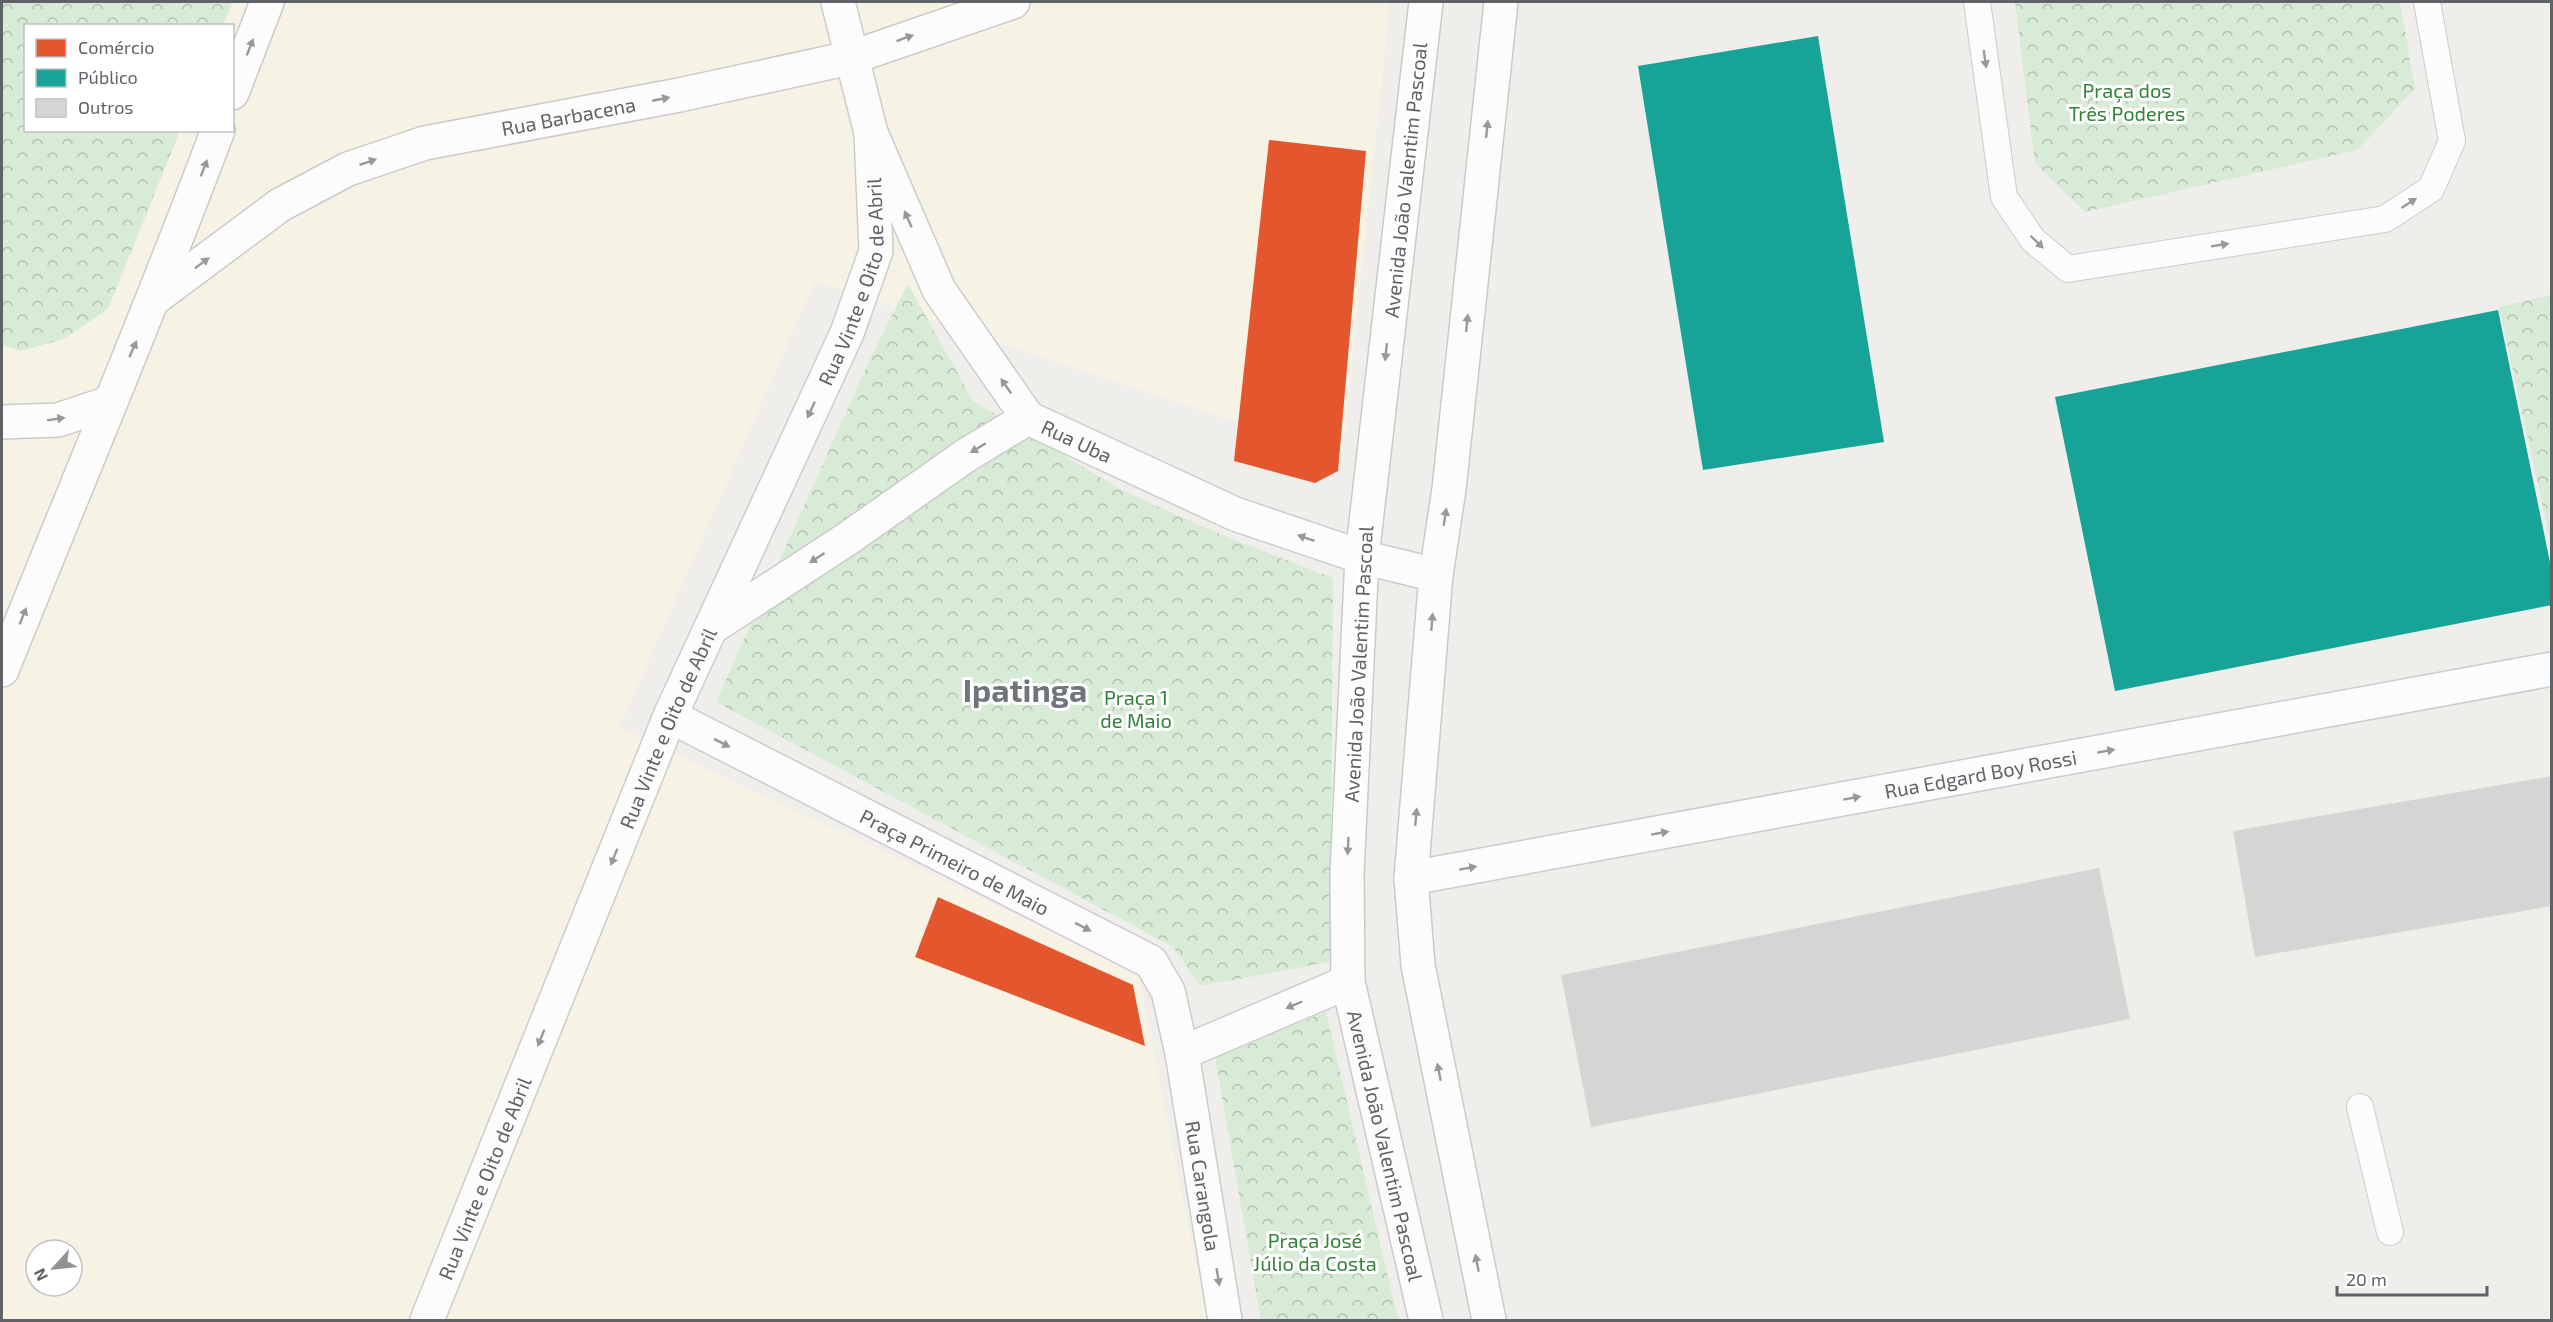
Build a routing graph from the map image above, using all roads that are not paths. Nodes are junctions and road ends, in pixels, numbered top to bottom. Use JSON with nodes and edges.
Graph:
{"nodes":[{"id":1,"x":267,"y":2,"type":"edge"},
{"id":2,"x":838,"y":2,"type":"edge"},
{"id":3,"x":1013,"y":2,"type":"edge"},
{"id":4,"x":1426,"y":2,"type":"edge"},
{"id":5,"x":1501,"y":2,"type":"edge"},
{"id":6,"x":1977,"y":2,"type":"edge"},
{"id":7,"x":2427,"y":2,"type":"edge"},
{"id":8,"x":850,"y":58,"type":"junction"},
{"id":9,"x":234,"y":88,"type":"edge"},
{"id":10,"x":218,"y":132,"type":"edge"},
{"id":11,"x":871,"y":133,"type":"junction"},
{"id":12,"x":155,"y":298,"type":"junction"},
{"id":13,"x":109,"y":403,"type":"junction"},
{"id":14,"x":1028,"y":418,"type":"junction"},
{"id":15,"x":2,"y":422,"type":"edge"},
{"id":16,"x":1362,"y":557,"type":"junction"},
{"id":17,"x":1436,"y":575,"type":"junction"},
{"id":18,"x":711,"y":628,"type":"junction"},
{"id":19,"x":2552,"y":669,"type":"edge"},
{"id":20,"x":2,"y":670,"type":"edge"},
{"id":21,"x":670,"y":716,"type":"junction"},
{"id":22,"x":1411,"y":878,"type":"junction"},
{"id":23,"x":1348,"y":982,"type":"junction"},
{"id":24,"x":1182,"y":1053,"type":"junction"},
{"id":25,"x":2360,"y":1107,"type":"dead end"},
{"id":26,"x":2390,"y":1232,"type":"dead end"},
{"id":27,"x":1492,"y":1318,"type":"edge"},
{"id":28,"x":427,"y":1320,"type":"edge"},
{"id":29,"x":1225,"y":1320,"type":"edge"},
{"id":30,"x":1426,"y":1320,"type":"edge"}],
"edges":[{"from":9,"to":1,"type":"street","one_way":true},
{"from":2,"to":8,"type":"street"},
{"from":8,"to":3,"type":"street","name":"Rua Barbacena","one_way":true},
{"from":4,"to":16,"type":"street","name":"Avenida João Valentim Pascoal","one_way":true},
{"from":17,"to":5,"type":"street","one_way":true},
{"from":6,"to":7,"type":"lane","one_way":true},
{"from":8,"to":11,"type":"street"},
{"from":12,"to":8,"type":"street","name":"Rua Barbacena","one_way":true},
{"from":12,"to":10,"type":"street","one_way":true},
{"from":14,"to":11,"type":"street","name":"Rua Uba","one_way":true},
{"from":11,"to":18,"type":"street","name":"Rua Vinte e Oito de Abril","one_way":true},
{"from":13,"to":12,"type":"street","one_way":true},
{"from":15,"to":13,"type":"street","one_way":true},
{"from":20,"to":13,"type":"street","one_way":true},
{"from":16,"to":14,"type":"street","name":"Rua Uba","one_way":true},
{"from":14,"to":18,"type":"street","one_way":true},
{"from":16,"to":17,"type":"street","name":"Rua Uba"},
{"from":16,"to":23,"type":"street","name":"Avenida João Valentim Pascoal","one_way":true},
{"from":22,"to":17,"type":"street","one_way":true},
{"from":18,"to":21,"type":"street","name":"Rua Vinte e Oito de Abril"},
{"from":22,"to":19,"type":"street","name":"Rua Edgard Boy Rossi","one_way":true},
{"from":21,"to":24,"type":"street","name":"Praça Primeiro de Maio","one_way":true},
{"from":21,"to":28,"type":"street","name":"Rua Vinte e Oito de Abril","one_way":true},
{"from":27,"to":22,"type":"street","one_way":true},
{"from":23,"to":24,"type":"street","one_way":true},
{"from":23,"to":30,"type":"street","name":"Avenida João Valentim Pascoal"},
{"from":24,"to":29,"type":"street","name":"Rua Carangola","one_way":true},
{"from":25,"to":26,"type":"lane"}]}
